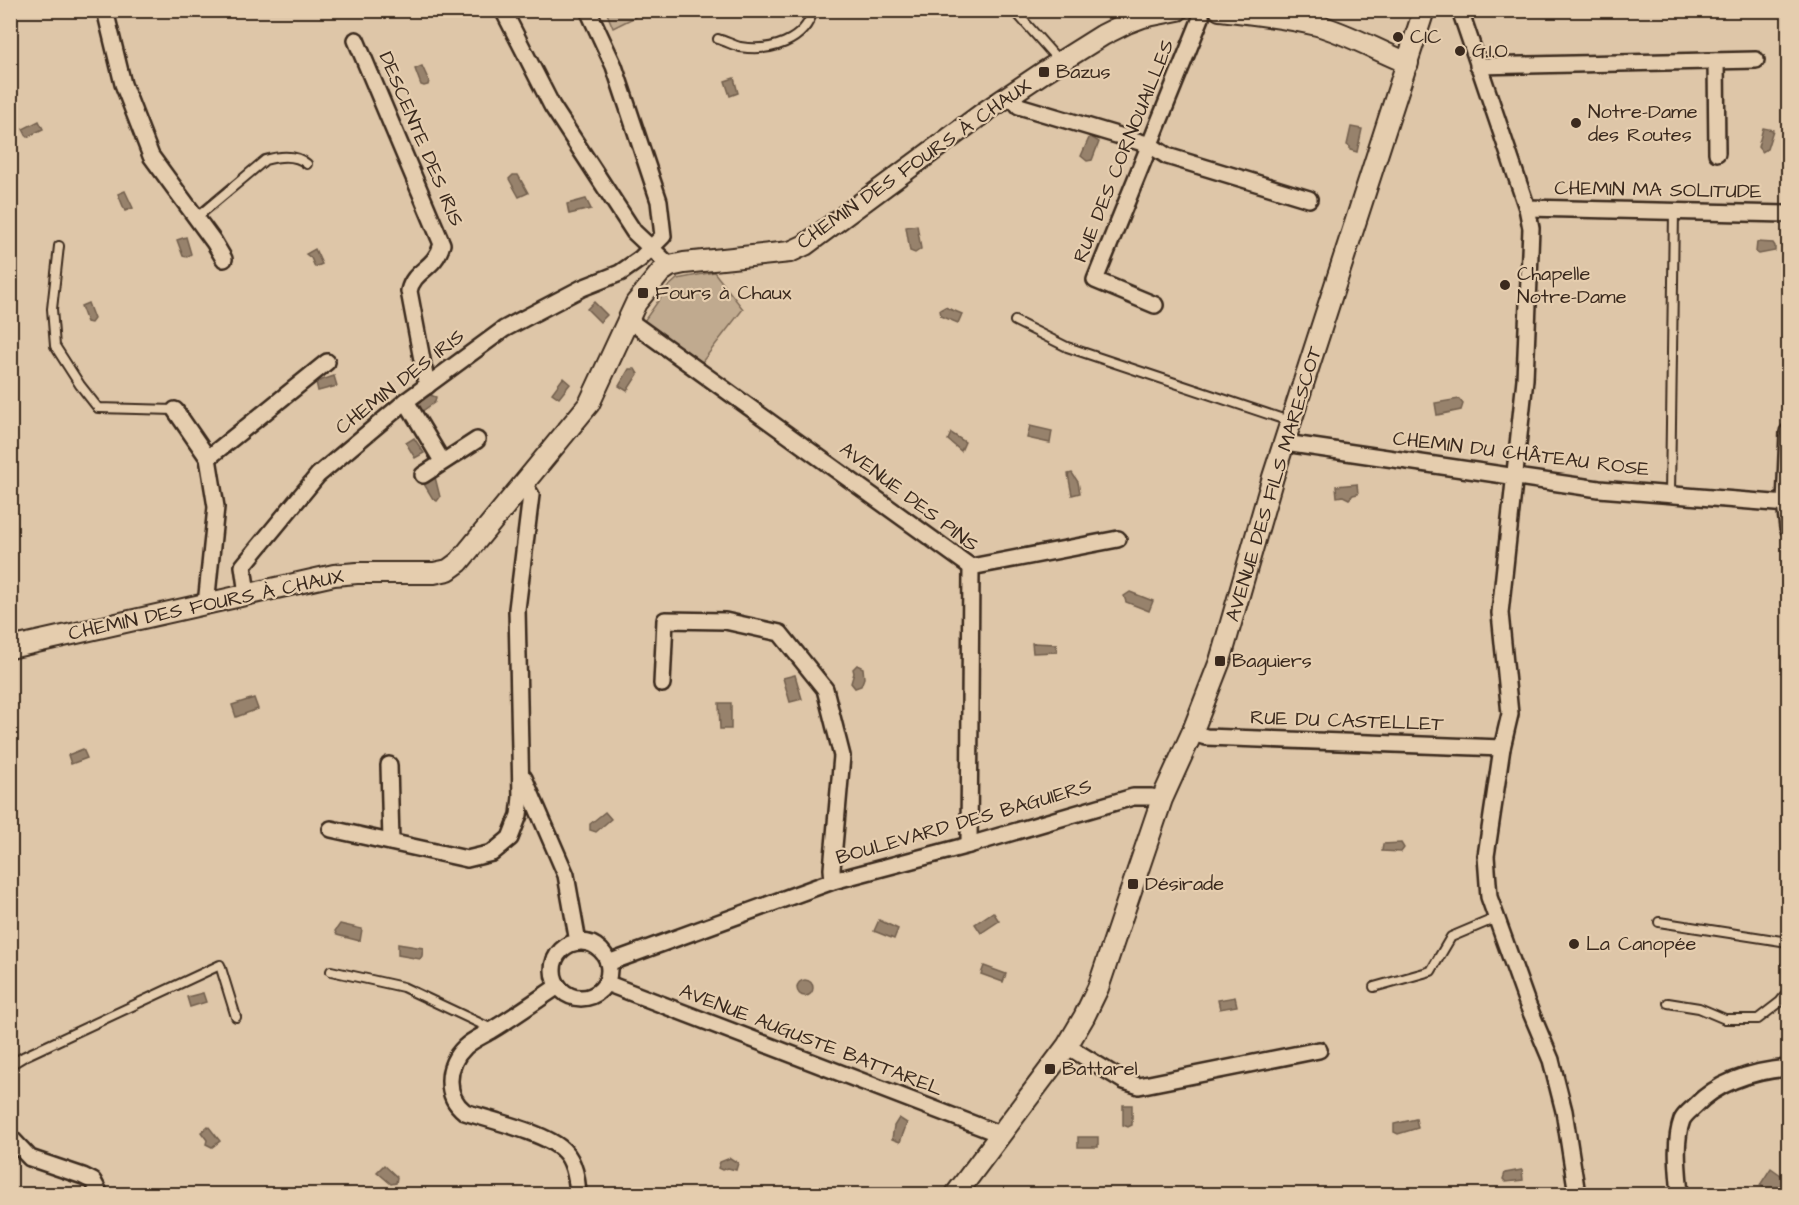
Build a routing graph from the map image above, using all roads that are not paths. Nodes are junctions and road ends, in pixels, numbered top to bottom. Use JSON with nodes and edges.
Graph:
{"nodes":[{"id":1,"x":105,"y":10,"type":"edge"},
{"id":2,"x":503,"y":10,"type":"edge"},
{"id":3,"x":588,"y":10,"type":"edge"},
{"id":4,"x":813,"y":10,"type":"edge"},
{"id":5,"x":1014,"y":10,"type":"edge"},
{"id":6,"x":1178,"y":10,"type":"edge"},
{"id":7,"x":1201,"y":10,"type":"edge"},
{"id":8,"x":1220,"y":10,"type":"edge"},
{"id":9,"x":1424,"y":10,"type":"edge"},
{"id":10,"x":1460,"y":10,"type":"edge"},
{"id":11,"x":1264,"y":13,"type":"edge"},
{"id":12,"x":718,"y":39,"type":"dead end"},
{"id":13,"x":356,"y":40,"type":"dead end"},
{"id":14,"x":1756,"y":60,"type":"dead end"},
{"id":15,"x":1716,"y":61,"type":"junction"},
{"id":16,"x":1060,"y":62,"type":"junction"},
{"id":17,"x":1408,"y":63,"type":"junction"},
{"id":18,"x":1478,"y":66,"type":"junction"},
{"id":19,"x":1010,"y":94,"type":"junction"},
{"id":20,"x":1150,"y":145,"type":"junction"},
{"id":21,"x":1717,"y":153,"type":"dead end"},
{"id":22,"x":308,"y":164,"type":"dead end"},
{"id":23,"x":1309,"y":199,"type":"dead end"},
{"id":24,"x":1527,"y":208,"type":"junction"},
{"id":25,"x":1674,"y":212,"type":"junction"},
{"id":26,"x":1788,"y":214,"type":"edge"},
{"id":27,"x":196,"y":218,"type":"junction"},
{"id":28,"x":634,"y":232,"type":"junction"},
{"id":29,"x":59,"y":246,"type":"dead end"},
{"id":30,"x":653,"y":248,"type":"junction"},
{"id":31,"x":640,"y":259,"type":"junction"},
{"id":32,"x":224,"y":260,"type":"dead end"},
{"id":33,"x":670,"y":266,"type":"junction"},
{"id":34,"x":653,"y":281,"type":"junction"},
{"id":35,"x":1155,"y":305,"type":"dead end"},
{"id":36,"x":627,"y":319,"type":"junction"},
{"id":37,"x":1015,"y":321,"type":"dead end"},
{"id":38,"x":327,"y":362,"type":"dead end"},
{"id":39,"x":427,"y":386,"type":"junction"},
{"id":40,"x":406,"y":401,"type":"junction"},
{"id":41,"x":175,"y":410,"type":"joint"},
{"id":42,"x":1292,"y":422,"type":"junction"},
{"id":43,"x":1788,"y":432,"type":"edge"},
{"id":44,"x":477,"y":440,"type":"dead end"},
{"id":45,"x":1285,"y":443,"type":"junction"},
{"id":46,"x":208,"y":458,"type":"junction"},
{"id":47,"x":442,"y":461,"type":"junction"},
{"id":48,"x":423,"y":475,"type":"dead end"},
{"id":49,"x":1514,"y":476,"type":"junction"},
{"id":50,"x":525,"y":484,"type":"junction"},
{"id":51,"x":1670,"y":494,"type":"junction"},
{"id":52,"x":1787,"y":504,"type":"edge"},
{"id":53,"x":1788,"y":528,"type":"edge"},
{"id":54,"x":1118,"y":538,"type":"dead end"},
{"id":55,"x":971,"y":567,"type":"junction"},
{"id":56,"x":247,"y":594,"type":"junction"},
{"id":57,"x":208,"y":604,"type":"junction"},
{"id":58,"x":10,"y":648,"type":"edge"},
{"id":59,"x":662,"y":684,"type":"dead end"},
{"id":60,"x":1192,"y":733,"type":"junction"},
{"id":61,"x":1502,"y":747,"type":"junction"},
{"id":62,"x":389,"y":765,"type":"dead end"},
{"id":63,"x":521,"y":771,"type":"junction"},
{"id":64,"x":1162,"y":799,"type":"junction"},
{"id":65,"x":331,"y":830,"type":"dead end"},
{"id":66,"x":392,"y":842,"type":"junction"},
{"id":67,"x":969,"y":844,"type":"junction"},
{"id":68,"x":833,"y":881,"type":"junction"},
{"id":69,"x":1496,"y":918,"type":"junction"},
{"id":70,"x":1659,"y":922,"type":"dead end"},
{"id":71,"x":578,"y":942,"type":"junction"},
{"id":72,"x":1788,"y":942,"type":"edge"},
{"id":73,"x":608,"y":963,"type":"junction"},
{"id":74,"x":331,"y":971,"type":"dead end"},
{"id":75,"x":606,"y":983,"type":"junction"},
{"id":76,"x":558,"y":986,"type":"junction"},
{"id":77,"x":1374,"y":987,"type":"dead end"},
{"id":78,"x":1788,"y":992,"type":"edge"},
{"id":79,"x":1668,"y":1003,"type":"dead end"},
{"id":80,"x":236,"y":1017,"type":"dead end"},
{"id":81,"x":493,"y":1030,"type":"junction"},
{"id":82,"x":1067,"y":1046,"type":"junction"},
{"id":83,"x":1319,"y":1050,"type":"dead end"},
{"id":84,"x":10,"y":1065,"type":"edge"},
{"id":85,"x":1788,"y":1068,"type":"edge"},
{"id":86,"x":1002,"y":1135,"type":"junction"},
{"id":87,"x":10,"y":1137,"type":"edge"},
{"id":88,"x":100,"y":1194,"type":"edge"},
{"id":89,"x":578,"y":1194,"type":"edge"},
{"id":90,"x":956,"y":1194,"type":"edge"},
{"id":91,"x":1577,"y":1194,"type":"edge"},
{"id":92,"x":1680,"y":1194,"type":"edge"}],
"edges":[{"from":1,"to":27,"type":"street"},
{"from":2,"to":28,"type":"street"},
{"from":3,"to":30,"type":"street"},
{"from":4,"to":12,"type":"lane"},
{"from":5,"to":16,"type":"lane"},
{"from":6,"to":16,"type":"street","name":"CHEMIN DES FOURS À CHAUX"},
{"from":7,"to":20,"type":"street","name":"RUE DES CORNOUAILLES"},
{"from":8,"to":11,"type":"street"},
{"from":9,"to":17,"type":"street","name":"AVENUE DES FILS MARESCOT"},
{"from":10,"to":18,"type":"street"},
{"from":11,"to":17,"type":"street"},
{"from":13,"to":39,"type":"street","name":"DESCENTE DES IRIS"},
{"from":14,"to":15,"type":"street"},
{"from":15,"to":18,"type":"street"},
{"from":15,"to":21,"type":"street"},
{"from":16,"to":19,"type":"street","name":"CHEMIN DES FOURS À CHAUX"},
{"from":17,"to":42,"type":"street","name":"AVENUE DES FILS MARESCOT"},
{"from":18,"to":24,"type":"street"},
{"from":19,"to":20,"type":"street"},
{"from":19,"to":33,"type":"street","name":"CHEMIN DES FOURS À CHAUX"},
{"from":20,"to":23,"type":"street"},
{"from":20,"to":35,"type":"street","name":"RUE DES CORNOUAILLES"},
{"from":22,"to":27,"type":"lane"},
{"from":24,"to":25,"type":"street","name":"CHEMIN MA SOLITUDE"},
{"from":24,"to":49,"type":"street"},
{"from":25,"to":26,"type":"street","name":"CHEMIN MA SOLITUDE"},
{"from":25,"to":51,"type":"lane"},
{"from":27,"to":32,"type":"street"},
{"from":28,"to":30,"type":"street"},
{"from":28,"to":31,"type":"street"},
{"from":29,"to":41,"type":"lane"},
{"from":30,"to":31,"type":"street","name":"CHEMIN DES IRIS"},
{"from":30,"to":33,"type":"street"},
{"from":31,"to":34,"type":"street"},
{"from":31,"to":39,"type":"street","name":"CHEMIN DES IRIS"},
{"from":33,"to":34,"type":"street","name":"CHEMIN DES FOURS À CHAUX"},
{"from":34,"to":36,"type":"street","name":"CHEMIN DES FOURS À CHAUX"},
{"from":36,"to":50,"type":"street","name":"CHEMIN DES FOURS À CHAUX"},
{"from":36,"to":55,"type":"street","name":"AVENUE DES PINS"},
{"from":37,"to":42,"type":"lane"},
{"from":38,"to":46,"type":"street"},
{"from":39,"to":40,"type":"street","name":"CHEMIN DES IRIS"},
{"from":40,"to":47,"type":"street"},
{"from":40,"to":56,"type":"street","name":"CHEMIN DES IRIS"},
{"from":41,"to":46,"type":"street"},
{"from":42,"to":45,"type":"street","name":"AVENUE DES FILS MARESCOT"},
{"from":43,"to":52,"type":"street"},
{"from":44,"to":47,"type":"street"},
{"from":45,"to":49,"type":"street","name":"CHEMIN DU CHÂTEAU ROSE"},
{"from":45,"to":60,"type":"street","name":"AVENUE DES FILS MARESCOT"},
{"from":46,"to":57,"type":"street"},
{"from":47,"to":48,"type":"street"},
{"from":49,"to":51,"type":"street","name":"CHEMIN DU CHÂTEAU ROSE"},
{"from":49,"to":61,"type":"street"},
{"from":50,"to":56,"type":"street","name":"CHEMIN DES FOURS À CHAUX"},
{"from":50,"to":63,"type":"street"},
{"from":51,"to":52,"type":"street","name":"CHEMIN DU CHÂTEAU ROSE"},
{"from":52,"to":53,"type":"street"},
{"from":54,"to":55,"type":"street"},
{"from":55,"to":67,"type":"street","name":"AVENUE DES PINS"},
{"from":56,"to":57,"type":"street","name":"CHEMIN DES FOURS À CHAUX"},
{"from":57,"to":58,"type":"street","name":"CHEMIN DES FOURS À CHAUX"},
{"from":59,"to":68,"type":"street"},
{"from":60,"to":61,"type":"street","name":"RUE DU CASTELLET"},
{"from":60,"to":64,"type":"street","name":"AVENUE DES FILS MARESCOT"},
{"from":61,"to":69,"type":"street"},
{"from":62,"to":66,"type":"street"},
{"from":63,"to":66,"type":"street"},
{"from":63,"to":71,"type":"street"},
{"from":64,"to":67,"type":"street","name":"BOULEVARD DES BAGUIERS"},
{"from":64,"to":82,"type":"street","name":"AVENUE DES FILS MARESCOT"},
{"from":65,"to":66,"type":"street"},
{"from":67,"to":68,"type":"street","name":"BOULEVARD DES BAGUIERS"},
{"from":68,"to":73,"type":"street","name":"BOULEVARD DES BAGUIERS"},
{"from":69,"to":77,"type":"lane"},
{"from":69,"to":91,"type":"street"},
{"from":70,"to":72,"type":"lane"},
{"from":71,"to":73,"type":"street"},
{"from":71,"to":76,"type":"street"},
{"from":73,"to":75,"type":"street"},
{"from":74,"to":81,"type":"lane"},
{"from":75,"to":76,"type":"street"},
{"from":75,"to":86,"type":"street","name":"AVENUE AUGUSTE BATTAREL"},
{"from":76,"to":81,"type":"street"},
{"from":78,"to":79,"type":"lane"},
{"from":80,"to":84,"type":"lane"},
{"from":81,"to":89,"type":"street"},
{"from":82,"to":83,"type":"street"},
{"from":82,"to":86,"type":"street","name":"AVENUE DES FILS MARESCOT"},
{"from":85,"to":92,"type":"street"},
{"from":86,"to":90,"type":"street","name":"AVENUE DES FILS MARESCOT"},
{"from":87,"to":88,"type":"street"}]}
